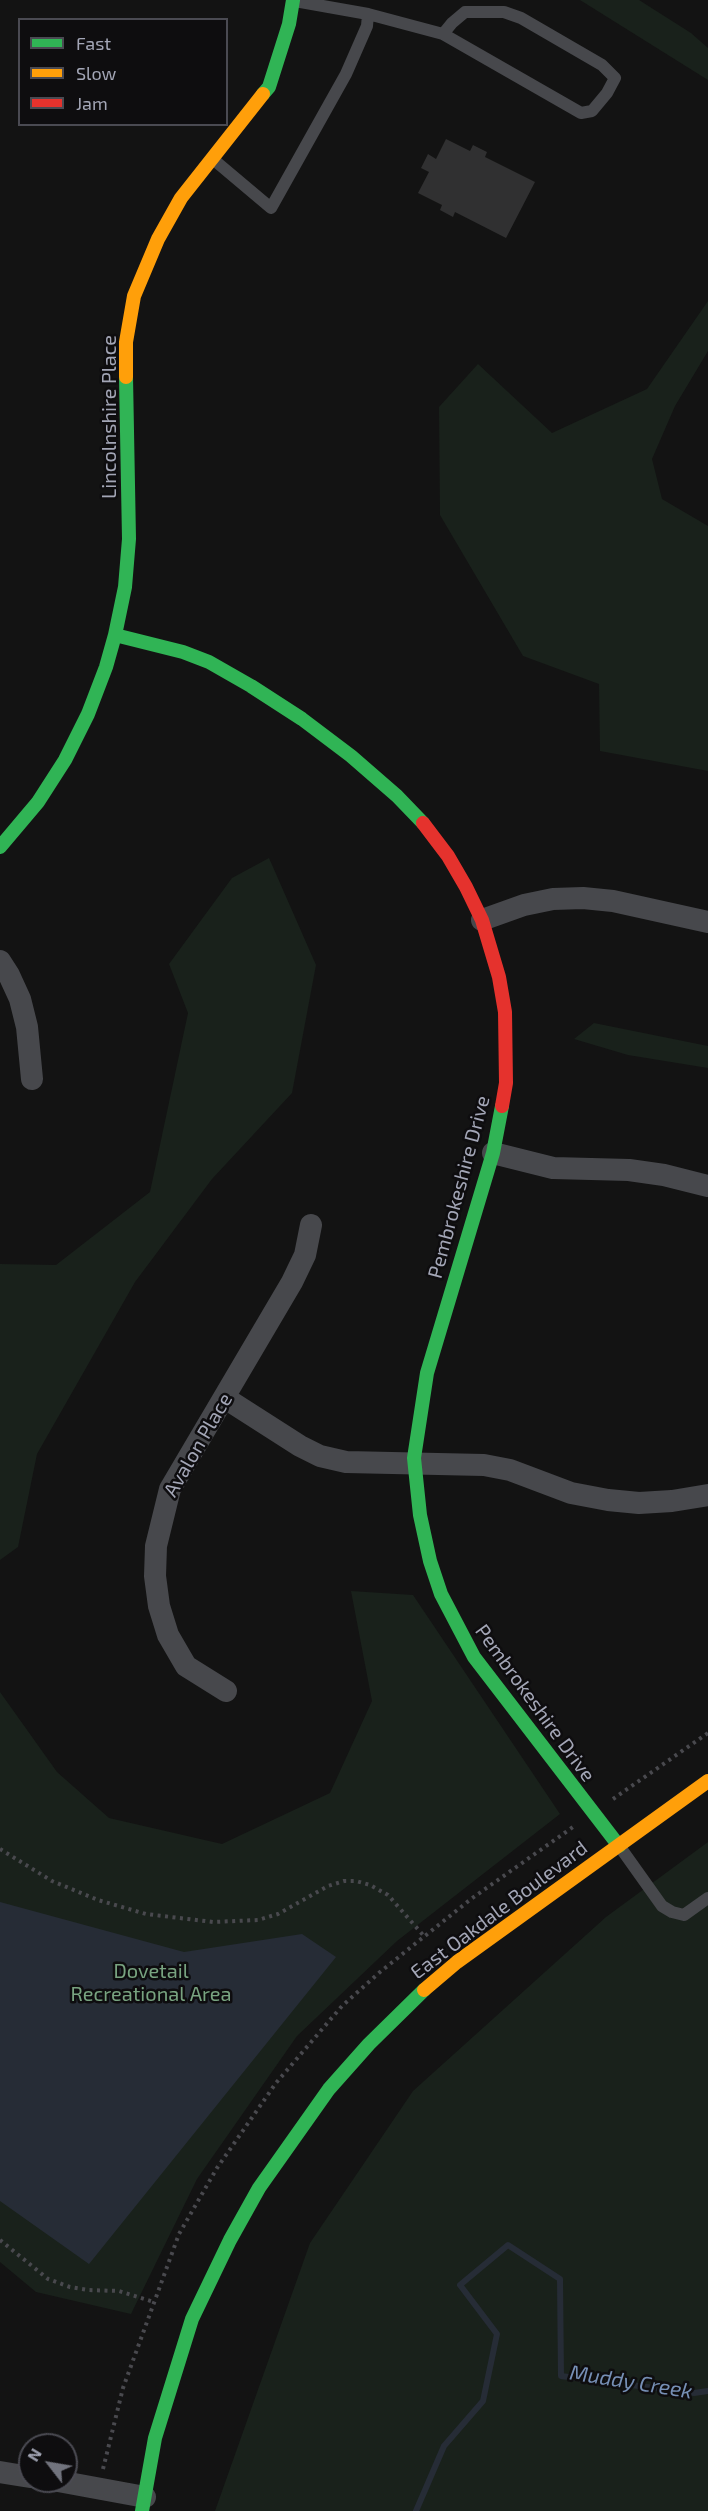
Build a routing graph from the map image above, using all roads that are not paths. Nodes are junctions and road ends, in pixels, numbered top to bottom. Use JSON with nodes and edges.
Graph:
{"nodes":[{"id":1,"x":293,"y":0,"type":"edge"},
{"id":2,"x":368,"y":14,"type":"junction"},
{"id":3,"x":443,"y":34,"type":"junction"},
{"id":4,"x":214,"y":160,"type":"junction"},
{"id":5,"x":115,"y":634,"type":"junction"},
{"id":6,"x":0,"y":847,"type":"edge"},
{"id":7,"x":482,"y":920,"type":"junction"},
{"id":8,"x":708,"y":922,"type":"edge"},
{"id":9,"x":0,"y":961,"type":"edge"},
{"id":10,"x":32,"y":1079,"type":"dead end"},
{"id":11,"x":493,"y":1153,"type":"junction"},
{"id":12,"x":708,"y":1186,"type":"edge"},
{"id":13,"x":311,"y":1225,"type":"dead end"},
{"id":14,"x":225,"y":1398,"type":"junction"},
{"id":15,"x":415,"y":1465,"type":"junction"},
{"id":16,"x":708,"y":1495,"type":"edge"},
{"id":17,"x":226,"y":1691,"type":"dead end"},
{"id":18,"x":708,"y":1781,"type":"edge"},
{"id":19,"x":619,"y":1846,"type":"junction"},
{"id":20,"x":708,"y":1898,"type":"edge"},
{"id":21,"x":0,"y":2472,"type":"edge"},
{"id":22,"x":18,"y":2474,"type":"edge"},
{"id":23,"x":78,"y":2484,"type":"edge"},
{"id":24,"x":143,"y":2504,"type":"edge"}],
"edges":[{"from":1,"to":2,"type":"lane"},
{"from":1,"to":4,"type":"street","name":"Lincolnshire Place"},
{"from":2,"to":3,"type":"lane"},
{"from":2,"to":4,"type":"lane"},
{"from":3,"to":3,"type":"lane"},
{"from":4,"to":5,"type":"street","name":"Lincolnshire Place"},
{"from":5,"to":6,"type":"street","name":"Lincolnshire Place"},
{"from":5,"to":7,"type":"street","name":"Pembrokeshire Drive"},
{"from":7,"to":8,"type":"street"},
{"from":7,"to":11,"type":"street","name":"Pembrokeshire Drive"},
{"from":9,"to":10,"type":"street"},
{"from":11,"to":12,"type":"street"},
{"from":11,"to":15,"type":"street","name":"Pembrokeshire Drive"},
{"from":13,"to":14,"type":"street","name":"Avalon Place"},
{"from":14,"to":15,"type":"street"},
{"from":14,"to":17,"type":"street","name":"Avalon Place"},
{"from":15,"to":16,"type":"street"},
{"from":15,"to":19,"type":"street","name":"Pembrokeshire Drive"},
{"from":18,"to":19,"type":"street","name":"East Oakdale Boulevard"},
{"from":19,"to":20,"type":"lane"},
{"from":19,"to":24,"type":"street","name":"East Oakdale Boulevard"},
{"from":21,"to":22,"type":"street"},
{"from":23,"to":24,"type":"street"}]}
